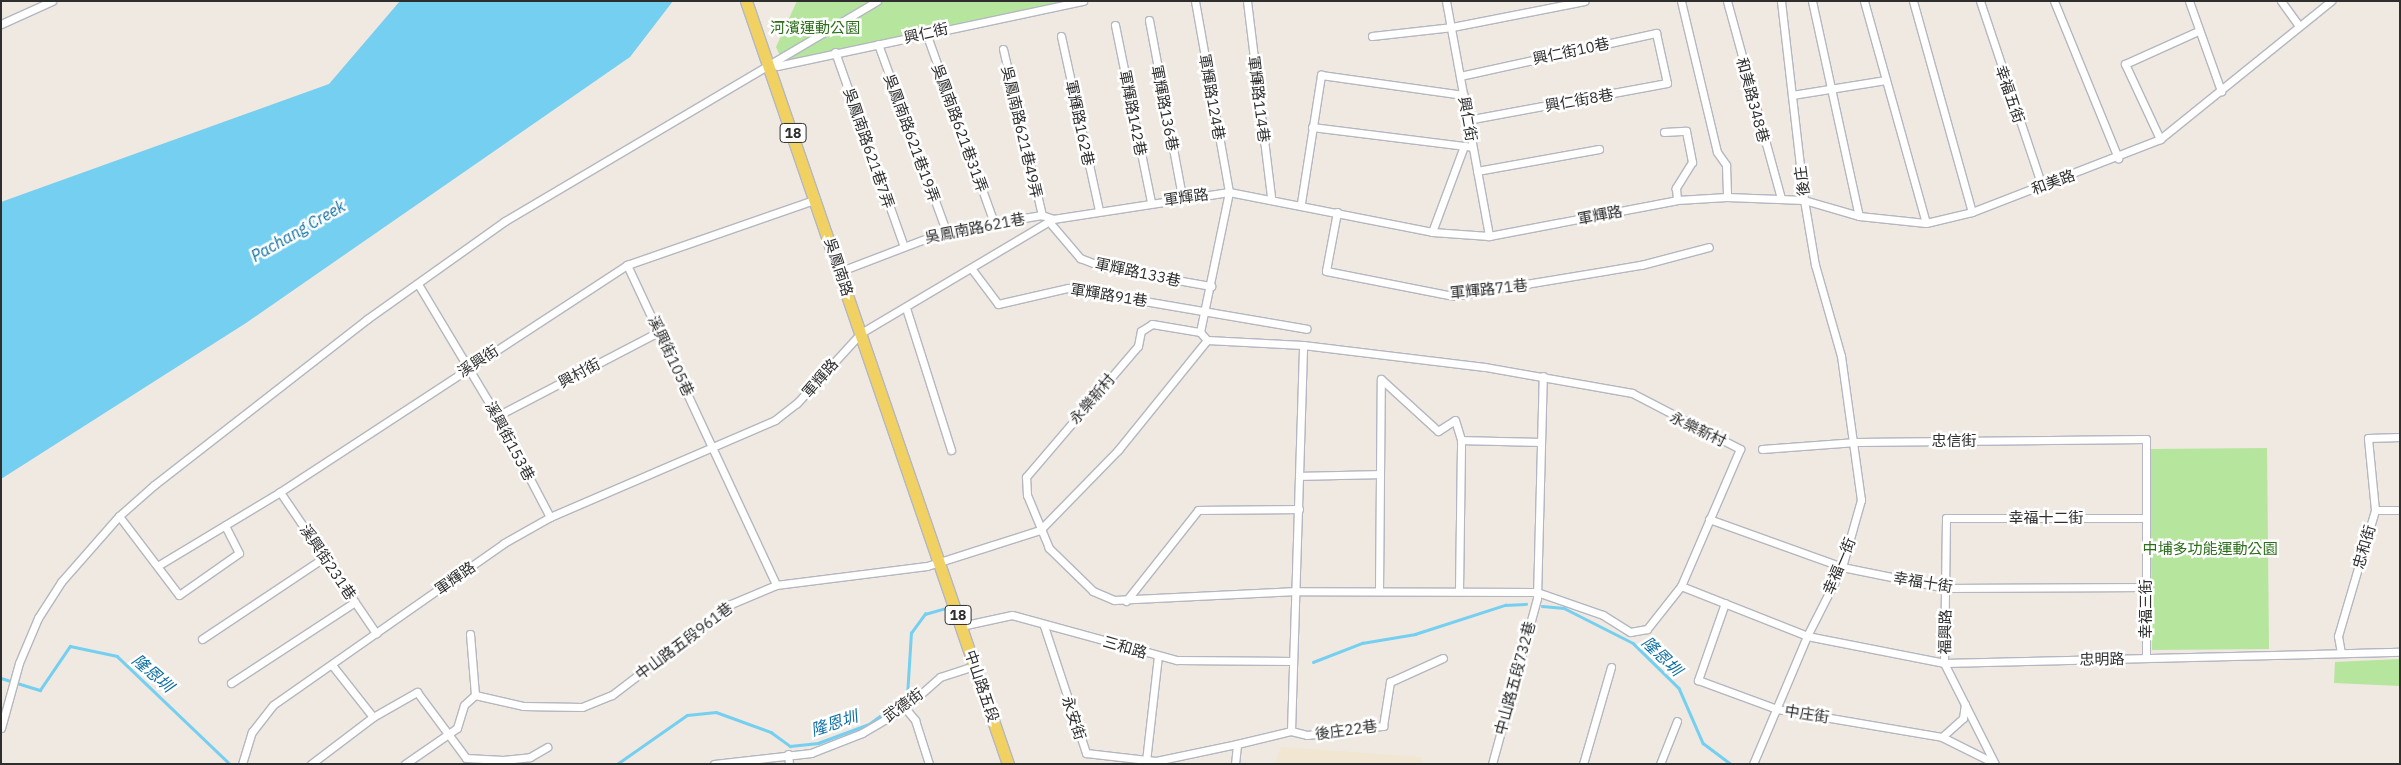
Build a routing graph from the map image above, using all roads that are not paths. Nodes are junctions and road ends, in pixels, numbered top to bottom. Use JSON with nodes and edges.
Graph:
{"nodes":[{"id":1,"x":52,"y":1,"type":"edge"},
{"id":2,"x":746,"y":1,"type":"edge"},
{"id":3,"x":877,"y":1,"type":"edge"},
{"id":4,"x":1083,"y":1,"type":"edge"},
{"id":5,"x":1196,"y":1,"type":"edge"},
{"id":6,"x":1247,"y":1,"type":"edge"},
{"id":7,"x":1446,"y":1,"type":"edge"},
{"id":8,"x":1584,"y":1,"type":"edge"},
{"id":9,"x":1681,"y":1,"type":"edge"},
{"id":10,"x":1727,"y":1,"type":"edge"},
{"id":11,"x":1781,"y":1,"type":"edge"},
{"id":12,"x":1812,"y":1,"type":"edge"},
{"id":13,"x":1864,"y":1,"type":"edge"},
{"id":14,"x":1913,"y":1,"type":"edge"},
{"id":15,"x":1980,"y":1,"type":"edge"},
{"id":16,"x":2054,"y":1,"type":"edge"},
{"id":17,"x":2190,"y":1,"type":"edge"},
{"id":18,"x":2280,"y":1,"type":"edge"},
{"id":19,"x":2331,"y":1,"type":"edge"},
{"id":20,"x":1149,"y":20,"type":"dead end"},
{"id":21,"x":1,"y":24,"type":"edge"},
{"id":22,"x":1116,"y":25,"type":"dead end"},
{"id":23,"x":2299,"y":26,"type":"junction"},
{"id":24,"x":1452,"y":27,"type":"junction"},
{"id":25,"x":2198,"y":31,"type":"junction"},
{"id":26,"x":926,"y":33,"type":"junction"},
{"id":27,"x":1061,"y":36,"type":"dead end"},
{"id":28,"x":1372,"y":36,"type":"dead end"},
{"id":29,"x":878,"y":44,"type":"junction"},
{"id":30,"x":1003,"y":49,"type":"dead end"},
{"id":31,"x":836,"y":52,"type":"junction"},
{"id":32,"x":1662,"y":60,"type":"joint"},
{"id":33,"x":770,"y":68,"type":"junction"},
{"id":34,"x":1460,"y":76,"type":"junction"},
{"id":35,"x":1886,"y":80,"type":"junction"},
{"id":36,"x":1834,"y":91,"type":"junction"},
{"id":37,"x":2221,"y":91,"type":"junction"},
{"id":38,"x":1464,"y":95,"type":"junction"},
{"id":39,"x":1792,"y":96,"type":"junction"},
{"id":40,"x":1468,"y":120,"type":"junction"},
{"id":41,"x":1312,"y":127,"type":"junction"},
{"id":42,"x":1664,"y":132,"type":"dead end"},
{"id":43,"x":2160,"y":139,"type":"junction"},
{"id":44,"x":1464,"y":146,"type":"junction"},
{"id":45,"x":1472,"y":147,"type":"junction"},
{"id":46,"x":1599,"y":149,"type":"dead end"},
{"id":47,"x":2118,"y":158,"type":"junction"},
{"id":48,"x":1477,"y":171,"type":"junction"},
{"id":49,"x":2042,"y":186,"type":"junction"},
{"id":50,"x":1229,"y":192,"type":"junction"},
{"id":51,"x":1182,"y":196,"type":"junction"},
{"id":52,"x":1271,"y":197,"type":"junction"},
{"id":53,"x":1727,"y":197,"type":"junction"},
{"id":54,"x":1781,"y":198,"type":"junction"},
{"id":55,"x":816,"y":199,"type":"junction"},
{"id":56,"x":1678,"y":200,"type":"junction"},
{"id":57,"x":1804,"y":200,"type":"junction"},
{"id":58,"x":1152,"y":202,"type":"junction"},
{"id":59,"x":1301,"y":203,"type":"junction"},
{"id":60,"x":1099,"y":210,"type":"junction"},
{"id":61,"x":1337,"y":212,"type":"junction"},
{"id":62,"x":1972,"y":212,"type":"junction"},
{"id":63,"x":1042,"y":215,"type":"junction"},
{"id":64,"x":1860,"y":216,"type":"junction"},
{"id":65,"x":1052,"y":222,"type":"junction"},
{"id":66,"x":994,"y":223,"type":"junction"},
{"id":67,"x":1926,"y":223,"type":"junction"},
{"id":68,"x":946,"y":231,"type":"junction"},
{"id":69,"x":1432,"y":232,"type":"junction"},
{"id":70,"x":1489,"y":236,"type":"junction"},
{"id":71,"x":903,"y":244,"type":"junction"},
{"id":72,"x":1709,"y":247,"type":"dead end"},
{"id":73,"x":627,"y":265,"type":"junction"},
{"id":74,"x":971,"y":268,"type":"junction"},
{"id":75,"x":841,"y":271,"type":"junction"},
{"id":76,"x":418,"y":284,"type":"junction"},
{"id":77,"x":1211,"y":286,"type":"junction"},
{"id":78,"x":906,"y":308,"type":"junction"},
{"id":79,"x":1206,"y":309,"type":"junction"},
{"id":80,"x":1307,"y":329,"type":"dead end"},
{"id":81,"x":660,"y":331,"type":"junction"},
{"id":82,"x":1200,"y":332,"type":"junction"},
{"id":83,"x":861,"y":333,"type":"junction"},
{"id":84,"x":1207,"y":340,"type":"junction"},
{"id":85,"x":1303,"y":345,"type":"junction"},
{"id":86,"x":1841,"y":356,"type":"joint"},
{"id":87,"x":468,"y":367,"type":"junction"},
{"id":88,"x":1544,"y":376,"type":"junction"},
{"id":89,"x":497,"y":416,"type":"junction"},
{"id":90,"x":2400,"y":437,"type":"edge"},
{"id":91,"x":2146,"y":439,"type":"joint"},
{"id":92,"x":1461,"y":440,"type":"junction"},
{"id":93,"x":1538,"y":442,"type":"junction"},
{"id":94,"x":1856,"y":442,"type":"junction"},
{"id":95,"x":713,"y":448,"type":"junction"},
{"id":96,"x":1762,"y":448,"type":"dead end"},
{"id":97,"x":951,"y":450,"type":"dead end"},
{"id":98,"x":906,"y":467,"type":"joint"},
{"id":99,"x":1380,"y":474,"type":"junction"},
{"id":100,"x":1299,"y":476,"type":"junction"},
{"id":101,"x":280,"y":492,"type":"junction"},
{"id":102,"x":1299,"y":509,"type":"junction"},
{"id":103,"x":2375,"y":510,"type":"junction"},
{"id":104,"x":2400,"y":510,"type":"edge"},
{"id":105,"x":119,"y":516,"type":"junction"},
{"id":106,"x":550,"y":517,"type":"junction"},
{"id":107,"x":1946,"y":518,"type":"joint"},
{"id":108,"x":2145,"y":518,"type":"junction"},
{"id":109,"x":1709,"y":519,"type":"junction"},
{"id":110,"x":225,"y":525,"type":"junction"},
{"id":111,"x":1040,"y":530,"type":"junction"},
{"id":112,"x":325,"y":557,"type":"junction"},
{"id":113,"x":939,"y":563,"type":"junction"},
{"id":114,"x":159,"y":565,"type":"junction"},
{"id":115,"x":1842,"y":567,"type":"junction"},
{"id":116,"x":776,"y":585,"type":"junction"},
{"id":117,"x":1681,"y":586,"type":"junction"},
{"id":118,"x":2146,"y":586,"type":"junction"},
{"id":119,"x":1946,"y":588,"type":"junction"},
{"id":120,"x":1379,"y":590,"type":"junction"},
{"id":121,"x":1459,"y":590,"type":"junction"},
{"id":122,"x":1297,"y":591,"type":"junction"},
{"id":123,"x":1537,"y":592,"type":"junction"},
{"id":124,"x":1126,"y":601,"type":"junction"},
{"id":125,"x":355,"y":602,"type":"junction"},
{"id":126,"x":1724,"y":603,"type":"junction"},
{"id":127,"x":961,"y":626,"type":"junction"},
{"id":128,"x":1044,"y":626,"type":"junction"},
{"id":129,"x":376,"y":632,"type":"junction"},
{"id":130,"x":470,"y":634,"type":"dead end"},
{"id":131,"x":1807,"y":636,"type":"junction"},
{"id":132,"x":202,"y":639,"type":"dead end"},
{"id":133,"x":2400,"y":652,"type":"edge"},
{"id":134,"x":2341,"y":653,"type":"junction"},
{"id":135,"x":1158,"y":656,"type":"junction"},
{"id":136,"x":1443,"y":658,"type":"dead end"},
{"id":137,"x":2146,"y":658,"type":"junction"},
{"id":138,"x":1293,"y":661,"type":"junction"},
{"id":139,"x":1944,"y":663,"type":"junction"},
{"id":140,"x":332,"y":665,"type":"junction"},
{"id":141,"x":974,"y":666,"type":"junction"},
{"id":142,"x":1611,"y":667,"type":"dead end"},
{"id":143,"x":231,"y":683,"type":"dead end"},
{"id":144,"x":475,"y":695,"type":"junction"},
{"id":145,"x":1965,"y":704,"type":"junction"},
{"id":146,"x":905,"y":708,"type":"junction"},
{"id":147,"x":1777,"y":709,"type":"junction"},
{"id":148,"x":373,"y":717,"type":"junction"},
{"id":149,"x":1677,"y":721,"type":"dead end"},
{"id":150,"x":1,"y":728,"type":"edge"},
{"id":151,"x":1291,"y":731,"type":"junction"},
{"id":152,"x":446,"y":735,"type":"junction"},
{"id":153,"x":1942,"y":737,"type":"junction"},
{"id":154,"x":1237,"y":744,"type":"junction"},
{"id":155,"x":547,"y":747,"type":"dead end"},
{"id":156,"x":788,"y":754,"type":"junction"},
{"id":157,"x":1146,"y":761,"type":"junction"},
{"id":158,"x":503,"y":762,"type":"edge"},
{"id":159,"x":717,"y":763,"type":"edge"},
{"id":160,"x":242,"y":764,"type":"edge"},
{"id":161,"x":311,"y":764,"type":"edge"},
{"id":162,"x":405,"y":764,"type":"edge"},
{"id":163,"x":790,"y":764,"type":"edge"},
{"id":164,"x":929,"y":764,"type":"edge"},
{"id":165,"x":1008,"y":764,"type":"edge"},
{"id":166,"x":1235,"y":764,"type":"edge"},
{"id":167,"x":1492,"y":764,"type":"edge"},
{"id":168,"x":1583,"y":764,"type":"edge"},
{"id":169,"x":1660,"y":764,"type":"edge"},
{"id":170,"x":1754,"y":764,"type":"edge"},
{"id":171,"x":1995,"y":764,"type":"edge"}],
"edges":[{"from":1,"to":21,"type":"street"},
{"from":2,"to":33,"type":"main road","number":"18"},
{"from":3,"to":33,"type":"street"},
{"from":4,"to":26,"type":"street","name":"興仁街"},
{"from":5,"to":50,"type":"street","name":"軍輝路124巷"},
{"from":6,"to":52,"type":"street","name":"軍輝路114巷"},
{"from":7,"to":24,"type":"street","name":"興仁街"},
{"from":8,"to":24,"type":"street"},
{"from":9,"to":53,"type":"street"},
{"from":10,"to":54,"type":"street","name":"和美路348巷"},
{"from":11,"to":39,"type":"street","name":"後庄"},
{"from":12,"to":36,"type":"street"},
{"from":13,"to":35,"type":"street"},
{"from":14,"to":62,"type":"street"},
{"from":15,"to":49,"type":"street","name":"幸福五街"},
{"from":16,"to":47,"type":"street"},
{"from":17,"to":25,"type":"street"},
{"from":18,"to":23,"type":"street"},
{"from":19,"to":23,"type":"street","name":"和美路"},
{"from":20,"to":51,"type":"street","name":"軍輝路136巷"},
{"from":22,"to":58,"type":"street","name":"軍輝路142巷"},
{"from":23,"to":37,"type":"street","name":"和美路"},
{"from":24,"to":28,"type":"street"},
{"from":24,"to":34,"type":"street","name":"興仁街"},
{"from":25,"to":37,"type":"street"},
{"from":25,"to":43,"type":"street"},
{"from":26,"to":29,"type":"street","name":"興仁街"},
{"from":26,"to":66,"type":"street","name":"吳鳳南路621巷31弄"},
{"from":27,"to":60,"type":"street","name":"軍輝路162巷"},
{"from":29,"to":31,"type":"street","name":"興仁街"},
{"from":29,"to":68,"type":"street","name":"吳鳳南路621巷19弄"},
{"from":30,"to":63,"type":"street","name":"吳鳳南路621巷49弄"},
{"from":31,"to":33,"type":"street","name":"興仁街"},
{"from":31,"to":71,"type":"street","name":"吳鳳南路621巷7弄"},
{"from":32,"to":34,"type":"street","name":"興仁街10巷"},
{"from":32,"to":40,"type":"street","name":"興仁街8巷"},
{"from":33,"to":55,"type":"main road","name":"吳鳳南路","number":"18"},
{"from":33,"to":76,"type":"street"},
{"from":34,"to":38,"type":"street","name":"興仁街"},
{"from":35,"to":36,"type":"street"},
{"from":35,"to":67,"type":"street"},
{"from":36,"to":39,"type":"street"},
{"from":36,"to":64,"type":"street"},
{"from":37,"to":43,"type":"street","name":"和美路"},
{"from":38,"to":40,"type":"street","name":"興仁街"},
{"from":38,"to":41,"type":"street"},
{"from":39,"to":57,"type":"street","name":"後庄"},
{"from":40,"to":45,"type":"street","name":"興仁街"},
{"from":41,"to":44,"type":"street"},
{"from":41,"to":59,"type":"street"},
{"from":42,"to":56,"type":"street"},
{"from":43,"to":47,"type":"street","name":"和美路"},
{"from":44,"to":45,"type":"street"},
{"from":44,"to":69,"type":"street"},
{"from":45,"to":48,"type":"street","name":"興仁街"},
{"from":46,"to":48,"type":"street"},
{"from":47,"to":49,"type":"street","name":"和美路"},
{"from":48,"to":70,"type":"street","name":"興仁街"},
{"from":49,"to":62,"type":"street","name":"和美路"},
{"from":50,"to":51,"type":"street","name":"軍輝路"},
{"from":50,"to":52,"type":"street","name":"軍輝路"},
{"from":50,"to":77,"type":"street"},
{"from":51,"to":58,"type":"street","name":"軍輝路"},
{"from":52,"to":59,"type":"street","name":"軍輝路"},
{"from":53,"to":54,"type":"street","name":"和美路"},
{"from":53,"to":56,"type":"street","name":"軍輝路"},
{"from":54,"to":57,"type":"street","name":"和美路"},
{"from":55,"to":73,"type":"street","name":"溪興街"},
{"from":55,"to":75,"type":"main road","name":"吳鳳南路","number":"18"},
{"from":56,"to":70,"type":"street","name":"軍輝路"},
{"from":57,"to":64,"type":"street","name":"和美路"},
{"from":57,"to":86,"type":"street","name":"後庄"},
{"from":58,"to":60,"type":"street","name":"軍輝路"},
{"from":59,"to":61,"type":"street","name":"軍輝路"},
{"from":60,"to":65,"type":"street","name":"軍輝路"},
{"from":61,"to":69,"type":"street","name":"軍輝路"},
{"from":61,"to":72,"type":"street","name":"軍輝路71巷"},
{"from":62,"to":67,"type":"street","name":"和美路"},
{"from":63,"to":65,"type":"street","name":"吳鳳南路621巷"},
{"from":63,"to":66,"type":"street","name":"吳鳳南路621巷"},
{"from":64,"to":67,"type":"street","name":"和美路"},
{"from":65,"to":74,"type":"street","name":"軍輝路"},
{"from":65,"to":77,"type":"street","name":"軍輝路133巷"},
{"from":66,"to":68,"type":"street","name":"吳鳳南路621巷"},
{"from":68,"to":71,"type":"street","name":"吳鳳南路621巷"},
{"from":69,"to":70,"type":"street","name":"軍輝路"},
{"from":71,"to":75,"type":"street","name":"吳鳳南路621巷"},
{"from":73,"to":81,"type":"street","name":"溪興街105巷"},
{"from":73,"to":87,"type":"street","name":"溪興街"},
{"from":74,"to":78,"type":"street","name":"軍輝路"},
{"from":74,"to":79,"type":"street","name":"軍輝路91巷"},
{"from":75,"to":83,"type":"main road","name":"吳鳳南路","number":"18"},
{"from":76,"to":87,"type":"street","name":"溪興街153巷"},
{"from":76,"to":105,"type":"street"},
{"from":77,"to":79,"type":"street"},
{"from":78,"to":83,"type":"street","name":"軍輝路"},
{"from":78,"to":97,"type":"street"},
{"from":79,"to":80,"type":"street","name":"軍輝路91巷"},
{"from":79,"to":82,"type":"street"},
{"from":81,"to":89,"type":"street","name":"興村街"},
{"from":81,"to":95,"type":"street","name":"溪興街105巷"},
{"from":82,"to":84,"type":"street"},
{"from":82,"to":111,"type":"street","name":"永樂新村"},
{"from":83,"to":95,"type":"street","name":"軍輝路"},
{"from":83,"to":98,"type":"main road","name":"吳鳳南路","number":"18"},
{"from":84,"to":85,"type":"street","name":"永樂新村"},
{"from":84,"to":111,"type":"street"},
{"from":85,"to":88,"type":"street","name":"永樂新村"},
{"from":85,"to":100,"type":"street"},
{"from":86,"to":94,"type":"street","name":"幸福一街"},
{"from":87,"to":89,"type":"street","name":"溪興街153巷"},
{"from":87,"to":101,"type":"street","name":"溪興街"},
{"from":88,"to":93,"type":"street"},
{"from":88,"to":109,"type":"street","name":"永樂新村"},
{"from":89,"to":106,"type":"street","name":"溪興街153巷"},
{"from":90,"to":103,"type":"street","name":"忠和街"},
{"from":91,"to":94,"type":"street","name":"忠信街"},
{"from":91,"to":108,"type":"street","name":"幸福三街"},
{"from":92,"to":93,"type":"street"},
{"from":92,"to":99,"type":"street"},
{"from":92,"to":121,"type":"street"},
{"from":93,"to":123,"type":"street"},
{"from":94,"to":96,"type":"street","name":"忠信街"},
{"from":94,"to":115,"type":"street","name":"幸福一街"},
{"from":95,"to":106,"type":"street","name":"軍輝路"},
{"from":95,"to":116,"type":"street"},
{"from":98,"to":113,"type":"main road","name":"中山路五段","number":"18"},
{"from":99,"to":100,"type":"street"},
{"from":99,"to":120,"type":"street"},
{"from":100,"to":102,"type":"street"},
{"from":101,"to":110,"type":"street","name":"溪興街"},
{"from":101,"to":112,"type":"street","name":"溪興街231巷"},
{"from":102,"to":122,"type":"street"},
{"from":102,"to":124,"type":"street"},
{"from":103,"to":104,"type":"street"},
{"from":103,"to":134,"type":"street","name":"忠和街"},
{"from":105,"to":114,"type":"street"},
{"from":105,"to":150,"type":"street"},
{"from":106,"to":129,"type":"street","name":"軍輝路"},
{"from":107,"to":108,"type":"street","name":"幸福十二街"},
{"from":107,"to":119,"type":"street","name":"福興路"},
{"from":108,"to":118,"type":"street","name":"幸福三街"},
{"from":109,"to":115,"type":"street","name":"幸福十街"},
{"from":109,"to":117,"type":"street","name":"永樂新村"},
{"from":110,"to":114,"type":"street","name":"溪興街"},
{"from":110,"to":114,"type":"street"},
{"from":111,"to":113,"type":"street"},
{"from":111,"to":124,"type":"street","name":"永樂新村"},
{"from":112,"to":125,"type":"street","name":"溪興街231巷"},
{"from":112,"to":132,"type":"street"},
{"from":113,"to":116,"type":"street","name":"中山路五段961巷"},
{"from":113,"to":127,"type":"main road","name":"中山路五段","number":"18"},
{"from":115,"to":119,"type":"street","name":"幸福十街"},
{"from":115,"to":131,"type":"street","name":"幸福一街"},
{"from":116,"to":144,"type":"street","name":"中山路五段961巷"},
{"from":117,"to":123,"type":"street","name":"永樂新村"},
{"from":117,"to":126,"type":"street"},
{"from":118,"to":119,"type":"street","name":"幸福十街"},
{"from":118,"to":137,"type":"street","name":"幸福三街"},
{"from":119,"to":139,"type":"street","name":"福興路"},
{"from":120,"to":121,"type":"street","name":"永樂新村"},
{"from":120,"to":122,"type":"street","name":"永樂新村"},
{"from":121,"to":123,"type":"street","name":"永樂新村"},
{"from":122,"to":124,"type":"street","name":"永樂新村"},
{"from":122,"to":138,"type":"street"},
{"from":123,"to":167,"type":"street","name":"中山路五段732巷"},
{"from":125,"to":129,"type":"street","name":"溪興街231巷"},
{"from":125,"to":143,"type":"street"},
{"from":126,"to":131,"type":"street"},
{"from":126,"to":147,"type":"street","name":"中庄街"},
{"from":127,"to":128,"type":"street","name":"三和路"},
{"from":127,"to":141,"type":"main road","name":"中山路五段","number":"18"},
{"from":128,"to":135,"type":"street","name":"三和路"},
{"from":128,"to":157,"type":"street","name":"永安街"},
{"from":129,"to":140,"type":"street","name":"軍輝路"},
{"from":130,"to":144,"type":"street"},
{"from":131,"to":139,"type":"street","name":"忠明路"},
{"from":131,"to":147,"type":"street","name":"幸福一街"},
{"from":133,"to":134,"type":"street","name":"忠明路"},
{"from":134,"to":137,"type":"street","name":"忠明路"},
{"from":135,"to":138,"type":"street","name":"三和路"},
{"from":135,"to":157,"type":"street"},
{"from":136,"to":151,"type":"street","name":"後庄22巷"},
{"from":137,"to":139,"type":"street","name":"忠明路"},
{"from":138,"to":151,"type":"street"},
{"from":139,"to":145,"type":"street","name":"福興路"},
{"from":140,"to":148,"type":"street"},
{"from":140,"to":160,"type":"street","name":"軍輝路"},
{"from":141,"to":146,"type":"street","name":"武德街"},
{"from":141,"to":165,"type":"main road","name":"中山路五段","number":"18"},
{"from":142,"to":168,"type":"street"},
{"from":144,"to":152,"type":"street"},
{"from":145,"to":153,"type":"street"},
{"from":145,"to":171,"type":"street","name":"福興路"},
{"from":146,"to":156,"type":"street","name":"武德街"},
{"from":146,"to":164,"type":"street"},
{"from":147,"to":153,"type":"street","name":"中庄街"},
{"from":147,"to":170,"type":"street","name":"幸福一街"},
{"from":148,"to":152,"type":"street"},
{"from":148,"to":161,"type":"street"},
{"from":149,"to":169,"type":"street"},
{"from":151,"to":154,"type":"street","name":"後庄22巷"},
{"from":152,"to":158,"type":"street"},
{"from":152,"to":162,"type":"street"},
{"from":153,"to":171,"type":"street","name":"中庄街"},
{"from":154,"to":157,"type":"street","name":"後庄22巷"},
{"from":154,"to":166,"type":"street"},
{"from":155,"to":158,"type":"street"},
{"from":156,"to":159,"type":"street","name":"武德街"},
{"from":156,"to":163,"type":"street"}]}
